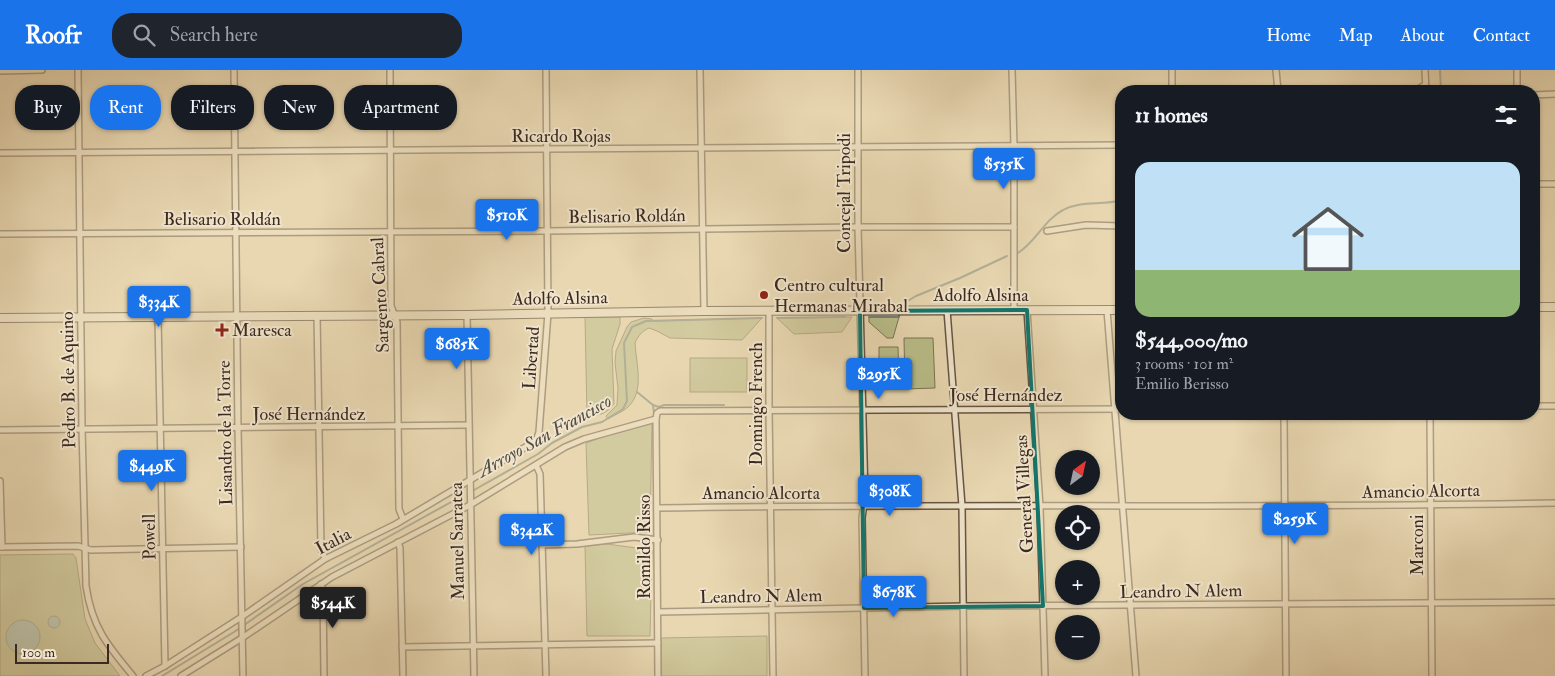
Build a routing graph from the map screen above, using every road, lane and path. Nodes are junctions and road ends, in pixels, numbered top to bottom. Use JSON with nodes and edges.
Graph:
{"nodes":[{"id":1,"x":42,"y":70,"type":"edge"},
{"id":2,"x":78,"y":70,"type":"edge"},
{"id":3,"x":234,"y":70,"type":"edge"},
{"id":4,"x":390,"y":70,"type":"edge"},
{"id":5,"x":546,"y":70,"type":"edge"},
{"id":6,"x":700,"y":70,"type":"edge"},
{"id":7,"x":858,"y":70,"type":"edge"},
{"id":8,"x":1012,"y":70,"type":"edge"},
{"id":9,"x":1172,"y":70,"type":"edge"},
{"id":10,"x":1276,"y":70,"type":"edge"},
{"id":11,"x":1425,"y":70,"type":"edge"},
{"id":12,"x":1517,"y":70,"type":"edge"},
{"id":13,"x":0,"y":71,"type":"edge"},
{"id":14,"x":1172,"y":85,"type":"edge"},
{"id":15,"x":1277,"y":85,"type":"edge"},
{"id":16,"x":1425,"y":85,"type":"edge"},
{"id":17,"x":1517,"y":85,"type":"edge"},
{"id":18,"x":1555,"y":94,"type":"edge"},
{"id":19,"x":1540,"y":95,"type":"edge"},
{"id":20,"x":1115,"y":145,"type":"edge"},
{"id":21,"x":1014,"y":146,"type":"junction"},
{"id":22,"x":857,"y":147,"type":"junction"},
{"id":23,"x":702,"y":149,"type":"junction"},
{"id":24,"x":390,"y":150,"type":"junction"},
{"id":25,"x":546,"y":150,"type":"junction"},
{"id":26,"x":234,"y":151,"type":"junction"},
{"id":27,"x":80,"y":152,"type":"junction"},
{"id":28,"x":0,"y":153,"type":"edge"},
{"id":29,"x":1540,"y":184,"type":"edge"},
{"id":30,"x":1555,"y":184,"type":"edge"},
{"id":31,"x":1115,"y":226,"type":"edge"},
{"id":32,"x":858,"y":227,"type":"junction"},
{"id":33,"x":1014,"y":227,"type":"junction"},
{"id":34,"x":702,"y":229,"type":"junction"},
{"id":35,"x":391,"y":231,"type":"junction"},
{"id":36,"x":547,"y":231,"type":"junction"},
{"id":37,"x":1047,"y":231,"type":"dead end"},
{"id":38,"x":236,"y":232,"type":"junction"},
{"id":39,"x":0,"y":234,"type":"edge"},
{"id":40,"x":79,"y":234,"type":"junction"},
{"id":41,"x":1540,"y":307,"type":"edge"},
{"id":42,"x":1555,"y":307,"type":"edge"},
{"id":43,"x":947,"y":310,"type":"junction"},
{"id":44,"x":1014,"y":310,"type":"junction"},
{"id":45,"x":1027,"y":310,"type":"junction"},
{"id":46,"x":1107,"y":310,"type":"junction"},
{"id":47,"x":1115,"y":310,"type":"edge"},
{"id":48,"x":704,"y":311,"type":"junction"},
{"id":49,"x":860,"y":311,"type":"junction"},
{"id":50,"x":769,"y":312,"type":"junction"},
{"id":51,"x":548,"y":314,"type":"junction"},
{"id":52,"x":394,"y":315,"type":"junction"},
{"id":53,"x":467,"y":315,"type":"junction"},
{"id":54,"x":236,"y":316,"type":"junction"},
{"id":55,"x":317,"y":316,"type":"junction"},
{"id":56,"x":80,"y":317,"type":"junction"},
{"id":57,"x":158,"y":317,"type":"junction"},
{"id":58,"x":0,"y":318,"type":"edge"},
{"id":59,"x":1540,"y":406,"type":"edge"},
{"id":60,"x":1555,"y":406,"type":"edge"},
{"id":61,"x":1033,"y":408,"type":"junction"},
{"id":62,"x":954,"y":409,"type":"junction"},
{"id":63,"x":1114,"y":409,"type":"junction"},
{"id":64,"x":769,"y":410,"type":"junction"},
{"id":65,"x":863,"y":410,"type":"junction"},
{"id":66,"x":656,"y":419,"type":"junction"},
{"id":67,"x":1115,"y":420,"type":"edge"},
{"id":68,"x":1115,"y":420,"type":"edge"},
{"id":69,"x":1284,"y":420,"type":"edge"},
{"id":70,"x":1430,"y":420,"type":"edge"},
{"id":71,"x":468,"y":425,"type":"junction"},
{"id":72,"x":318,"y":427,"type":"junction"},
{"id":73,"x":398,"y":427,"type":"junction"},
{"id":74,"x":82,"y":428,"type":"junction"},
{"id":75,"x":160,"y":428,"type":"junction"},
{"id":76,"x":238,"y":428,"type":"junction"},
{"id":77,"x":0,"y":430,"type":"edge"},
{"id":78,"x":537,"y":438,"type":"joint"},
{"id":79,"x":536,"y":465,"type":"junction"},
{"id":80,"x":469,"y":479,"type":"junction"},
{"id":81,"x":0,"y":480,"type":"edge"},
{"id":82,"x":470,"y":502,"type":"junction"},
{"id":83,"x":1555,"y":503,"type":"edge"},
{"id":84,"x":770,"y":506,"type":"junction"},
{"id":85,"x":962,"y":506,"type":"junction"},
{"id":86,"x":1040,"y":506,"type":"junction"},
{"id":87,"x":1123,"y":506,"type":"junction"},
{"id":88,"x":1285,"y":506,"type":"junction"},
{"id":89,"x":1430,"y":506,"type":"junction"},
{"id":90,"x":864,"y":507,"type":"junction"},
{"id":91,"x":658,"y":508,"type":"junction"},
{"id":92,"x":403,"y":519,"type":"junction"},
{"id":93,"x":658,"y":540,"type":"junction"},
{"id":94,"x":398,"y":542,"type":"junction"},
{"id":95,"x":542,"y":545,"type":"junction"},
{"id":96,"x":1,"y":547,"type":"edge"},
{"id":97,"x":241,"y":547,"type":"junction"},
{"id":98,"x":85,"y":549,"type":"junction"},
{"id":99,"x":163,"y":549,"type":"junction"},
{"id":100,"x":325,"y":559,"type":"junction"},
{"id":101,"x":321,"y":584,"type":"junction"},
{"id":102,"x":1555,"y":602,"type":"edge"},
{"id":103,"x":1431,"y":603,"type":"junction"},
{"id":104,"x":1286,"y":604,"type":"junction"},
{"id":105,"x":1131,"y":605,"type":"junction"},
{"id":106,"x":964,"y":606,"type":"junction"},
{"id":107,"x":1043,"y":606,"type":"junction"},
{"id":108,"x":864,"y":608,"type":"junction"},
{"id":109,"x":772,"y":609,"type":"junction"},
{"id":110,"x":658,"y":612,"type":"junction"},
{"id":111,"x":242,"y":619,"type":"junction"},
{"id":112,"x":242,"y":636,"type":"junction"},
{"id":113,"x":658,"y":643,"type":"junction"},
{"id":114,"x":546,"y":644,"type":"junction"},
{"id":115,"x":473,"y":646,"type":"junction"},
{"id":116,"x":402,"y":647,"type":"junction"},
{"id":117,"x":165,"y":666,"type":"junction"},
{"id":118,"x":133,"y":676,"type":"edge"},
{"id":119,"x":146,"y":676,"type":"edge"},
{"id":120,"x":181,"y":676,"type":"edge"},
{"id":121,"x":243,"y":676,"type":"edge"},
{"id":122,"x":324,"y":676,"type":"edge"},
{"id":123,"x":403,"y":676,"type":"edge"},
{"id":124,"x":474,"y":676,"type":"edge"},
{"id":125,"x":546,"y":676,"type":"edge"},
{"id":126,"x":658,"y":676,"type":"edge"},
{"id":127,"x":773,"y":676,"type":"edge"},
{"id":128,"x":865,"y":676,"type":"edge"},
{"id":129,"x":964,"y":676,"type":"edge"},
{"id":130,"x":1045,"y":676,"type":"edge"},
{"id":131,"x":1136,"y":676,"type":"edge"},
{"id":132,"x":1286,"y":676,"type":"edge"},
{"id":133,"x":1432,"y":676,"type":"edge"}],
"edges":[{"from":1,"to":13,"type":"street"},
{"from":2,"to":27,"type":"street","name":"Pedro B. de Aquino"},
{"from":3,"to":26,"type":"street","name":"Lisandro de la Torre"},
{"from":4,"to":24,"type":"street","name":"Sargento Cabral"},
{"from":5,"to":25,"type":"street","name":"Libertad"},
{"from":6,"to":23,"type":"street"},
{"from":7,"to":22,"type":"street","name":"Concejal Tripodi"},
{"from":8,"to":21,"type":"street"},
{"from":9,"to":14,"type":"street"},
{"from":10,"to":15,"type":"street"},
{"from":11,"to":16,"type":"street"},
{"from":12,"to":17,"type":"street"},
{"from":18,"to":19,"type":"street"},
{"from":20,"to":21,"type":"street","name":"Ricardo Rojas"},
{"from":21,"to":22,"type":"street","name":"Ricardo Rojas"},
{"from":21,"to":33,"type":"street"},
{"from":22,"to":23,"type":"street","name":"Ricardo Rojas"},
{"from":22,"to":32,"type":"street","name":"Concejal Tripodi"},
{"from":23,"to":25,"type":"street","name":"Ricardo Rojas"},
{"from":23,"to":34,"type":"street"},
{"from":24,"to":25,"type":"street","name":"Ricardo Rojas"},
{"from":24,"to":26,"type":"street","name":"Ricardo Rojas"},
{"from":24,"to":35,"type":"street","name":"Sargento Cabral"},
{"from":25,"to":36,"type":"street","name":"Libertad"},
{"from":26,"to":27,"type":"street","name":"Ricardo Rojas"},
{"from":26,"to":38,"type":"street","name":"Lisandro de la Torre"},
{"from":27,"to":28,"type":"street","name":"Ricardo Rojas"},
{"from":27,"to":40,"type":"street","name":"Pedro B. de Aquino"},
{"from":29,"to":30,"type":"street"},
{"from":31,"to":37,"type":"street"},
{"from":32,"to":33,"type":"street","name":"Belisario Roldán"},
{"from":32,"to":34,"type":"street","name":"Belisario Roldán"},
{"from":32,"to":49,"type":"street","name":"Concejal Tripodi"},
{"from":33,"to":44,"type":"street"},
{"from":34,"to":36,"type":"street","name":"Belisario Roldán"},
{"from":34,"to":48,"type":"street"},
{"from":35,"to":36,"type":"street","name":"Belisario Roldán"},
{"from":35,"to":38,"type":"street","name":"Belisario Roldán"},
{"from":35,"to":52,"type":"street","name":"Sargento Cabral"},
{"from":36,"to":51,"type":"street","name":"Libertad"},
{"from":38,"to":40,"type":"street","name":"Belisario Roldán"},
{"from":38,"to":54,"type":"street","name":"Lisandro de la Torre"},
{"from":39,"to":40,"type":"street","name":"Belisario Roldán"},
{"from":40,"to":56,"type":"street","name":"Pedro B. de Aquino"},
{"from":41,"to":42,"type":"street"},
{"from":43,"to":44,"type":"street","name":"Adolfo Alsina"},
{"from":43,"to":49,"type":"street","name":"Adolfo Alsina"},
{"from":43,"to":62,"type":"street"},
{"from":44,"to":45,"type":"street","name":"Adolfo Alsina"},
{"from":45,"to":46,"type":"street","name":"Adolfo Alsina"},
{"from":45,"to":61,"type":"street","name":"General Villegas"},
{"from":46,"to":47,"type":"street","name":"Adolfo Alsina"},
{"from":46,"to":63,"type":"street"},
{"from":48,"to":50,"type":"street","name":"Adolfo Alsina"},
{"from":48,"to":51,"type":"street","name":"Adolfo Alsina"},
{"from":49,"to":50,"type":"street","name":"Adolfo Alsina"},
{"from":49,"to":65,"type":"street","name":"Concejal Tripodi"},
{"from":50,"to":64,"type":"street","name":"Domingo French"},
{"from":51,"to":53,"type":"street","name":"Adolfo Alsina"},
{"from":51,"to":78,"type":"street","name":"Libertad"},
{"from":52,"to":53,"type":"street","name":"Adolfo Alsina"},
{"from":52,"to":55,"type":"street","name":"Adolfo Alsina"},
{"from":52,"to":73,"type":"street","name":"Sargento Cabral"},
{"from":53,"to":71,"type":"street","name":"Manuel Sarratea"},
{"from":54,"to":55,"type":"street","name":"Adolfo Alsina"},
{"from":54,"to":57,"type":"street","name":"Adolfo Alsina"},
{"from":54,"to":76,"type":"street","name":"Lisandro de la Torre"},
{"from":55,"to":72,"type":"street"},
{"from":56,"to":57,"type":"street","name":"Adolfo Alsina"},
{"from":56,"to":58,"type":"street","name":"Adolfo Alsina"},
{"from":56,"to":74,"type":"street","name":"Pedro B. de Aquino"},
{"from":57,"to":75,"type":"street","name":"Powell"},
{"from":59,"to":60,"type":"street"},
{"from":61,"to":62,"type":"street","name":"José Hernández"},
{"from":61,"to":63,"type":"street","name":"José Hernández"},
{"from":61,"to":86,"type":"street","name":"General Villegas"},
{"from":62,"to":65,"type":"street","name":"José Hernández"},
{"from":62,"to":85,"type":"street"},
{"from":63,"to":67,"type":"street"},
{"from":64,"to":65,"type":"street","name":"José Hernández"},
{"from":64,"to":66,"type":"street","name":"José Hernández"},
{"from":64,"to":84,"type":"street","name":"Domingo French"},
{"from":65,"to":90,"type":"street","name":"Concejal Tripodi"},
{"from":66,"to":79,"type":"street","name":"José Hernández"},
{"from":66,"to":91,"type":"street","name":"Romildo Risso"},
{"from":68,"to":87,"type":"street"},
{"from":69,"to":88,"type":"street"},
{"from":70,"to":89,"type":"street","name":"Marconi"},
{"from":71,"to":73,"type":"street","name":"José Hernández"},
{"from":71,"to":80,"type":"street","name":"Manuel Sarratea"},
{"from":72,"to":73,"type":"street","name":"José Hernández"},
{"from":72,"to":76,"type":"street","name":"José Hernández"},
{"from":72,"to":100,"type":"street"},
{"from":73,"to":92,"type":"street","name":"Sargento Cabral"},
{"from":74,"to":75,"type":"street","name":"José Hernández"},
{"from":74,"to":77,"type":"street","name":"José Hernández"},
{"from":74,"to":98,"type":"street","name":"Pedro B. de Aquino"},
{"from":75,"to":76,"type":"street","name":"José Hernández"},
{"from":75,"to":99,"type":"street","name":"Powell"},
{"from":76,"to":97,"type":"street","name":"Lisandro de la Torre"},
{"from":78,"to":80,"type":"street","name":"Italia"},
{"from":79,"to":82,"type":"street","name":"Italia"},
{"from":79,"to":95,"type":"street"},
{"from":80,"to":82,"type":"street","name":"Manuel Sarratea"},
{"from":80,"to":92,"type":"street","name":"Italia"},
{"from":81,"to":96,"type":"street"},
{"from":82,"to":94,"type":"street","name":"Italia"},
{"from":82,"to":115,"type":"street","name":"Manuel Sarratea"},
{"from":83,"to":89,"type":"street","name":"Amancio Alcorta"},
{"from":84,"to":90,"type":"street","name":"Amancio Alcorta"},
{"from":84,"to":91,"type":"street","name":"Amancio Alcorta"},
{"from":84,"to":109,"type":"street","name":"Domingo French"},
{"from":85,"to":86,"type":"street","name":"Amancio Alcorta"},
{"from":85,"to":90,"type":"street","name":"Amancio Alcorta"},
{"from":85,"to":106,"type":"street"},
{"from":86,"to":87,"type":"street","name":"Amancio Alcorta"},
{"from":86,"to":107,"type":"street","name":"General Villegas"},
{"from":87,"to":88,"type":"street","name":"Amancio Alcorta"},
{"from":87,"to":105,"type":"street"},
{"from":88,"to":89,"type":"street","name":"Amancio Alcorta"},
{"from":88,"to":104,"type":"street"},
{"from":89,"to":103,"type":"street","name":"Marconi"},
{"from":90,"to":108,"type":"street","name":"Concejal Tripodi"},
{"from":91,"to":93,"type":"street","name":"Romildo Risso"},
{"from":92,"to":100,"type":"street","name":"Italia"},
{"from":93,"to":95,"type":"street"},
{"from":93,"to":110,"type":"street","name":"Romildo Risso"},
{"from":94,"to":101,"type":"street","name":"Italia"},
{"from":94,"to":116,"type":"street"},
{"from":95,"to":114,"type":"street"},
{"from":96,"to":98,"type":"street"},
{"from":97,"to":99,"type":"street"},
{"from":97,"to":111,"type":"street","name":"Lisandro de la Torre"},
{"from":98,"to":99,"type":"street"},
{"from":98,"to":118,"type":"street","name":"Pedro B. de Aquino"},
{"from":99,"to":117,"type":"street","name":"Powell"},
{"from":100,"to":111,"type":"street","name":"Italia"},
{"from":101,"to":112,"type":"street","name":"Italia"},
{"from":101,"to":122,"type":"street"},
{"from":102,"to":103,"type":"street","name":"Leandro N Alem"},
{"from":103,"to":104,"type":"street","name":"Leandro N Alem"},
{"from":103,"to":133,"type":"street","name":"Marconi"},
{"from":104,"to":105,"type":"street","name":"Leandro N Alem"},
{"from":104,"to":132,"type":"street"},
{"from":105,"to":107,"type":"street","name":"Leandro N Alem"},
{"from":105,"to":131,"type":"street"},
{"from":106,"to":107,"type":"street","name":"Leandro N Alem"},
{"from":106,"to":108,"type":"street","name":"Leandro N Alem"},
{"from":106,"to":129,"type":"street"},
{"from":107,"to":130,"type":"street","name":"General Villegas"},
{"from":108,"to":109,"type":"street","name":"Leandro N Alem"},
{"from":108,"to":128,"type":"street","name":"Concejal Tripodi"},
{"from":109,"to":110,"type":"street","name":"Leandro N Alem"},
{"from":109,"to":127,"type":"street","name":"Domingo French"},
{"from":110,"to":113,"type":"street","name":"Romildo Risso"},
{"from":111,"to":112,"type":"street","name":"Lisandro de la Torre"},
{"from":111,"to":117,"type":"street","name":"Italia"},
{"from":112,"to":120,"type":"street","name":"Italia"},
{"from":112,"to":121,"type":"street","name":"Lisandro de la Torre"},
{"from":113,"to":114,"type":"street"},
{"from":113,"to":126,"type":"street","name":"Romildo Risso"},
{"from":114,"to":115,"type":"street"},
{"from":114,"to":125,"type":"street"},
{"from":115,"to":116,"type":"street"},
{"from":115,"to":124,"type":"street","name":"Manuel Sarratea"},
{"from":116,"to":123,"type":"street"},
{"from":117,"to":119,"type":"street","name":"Italia"}]}
